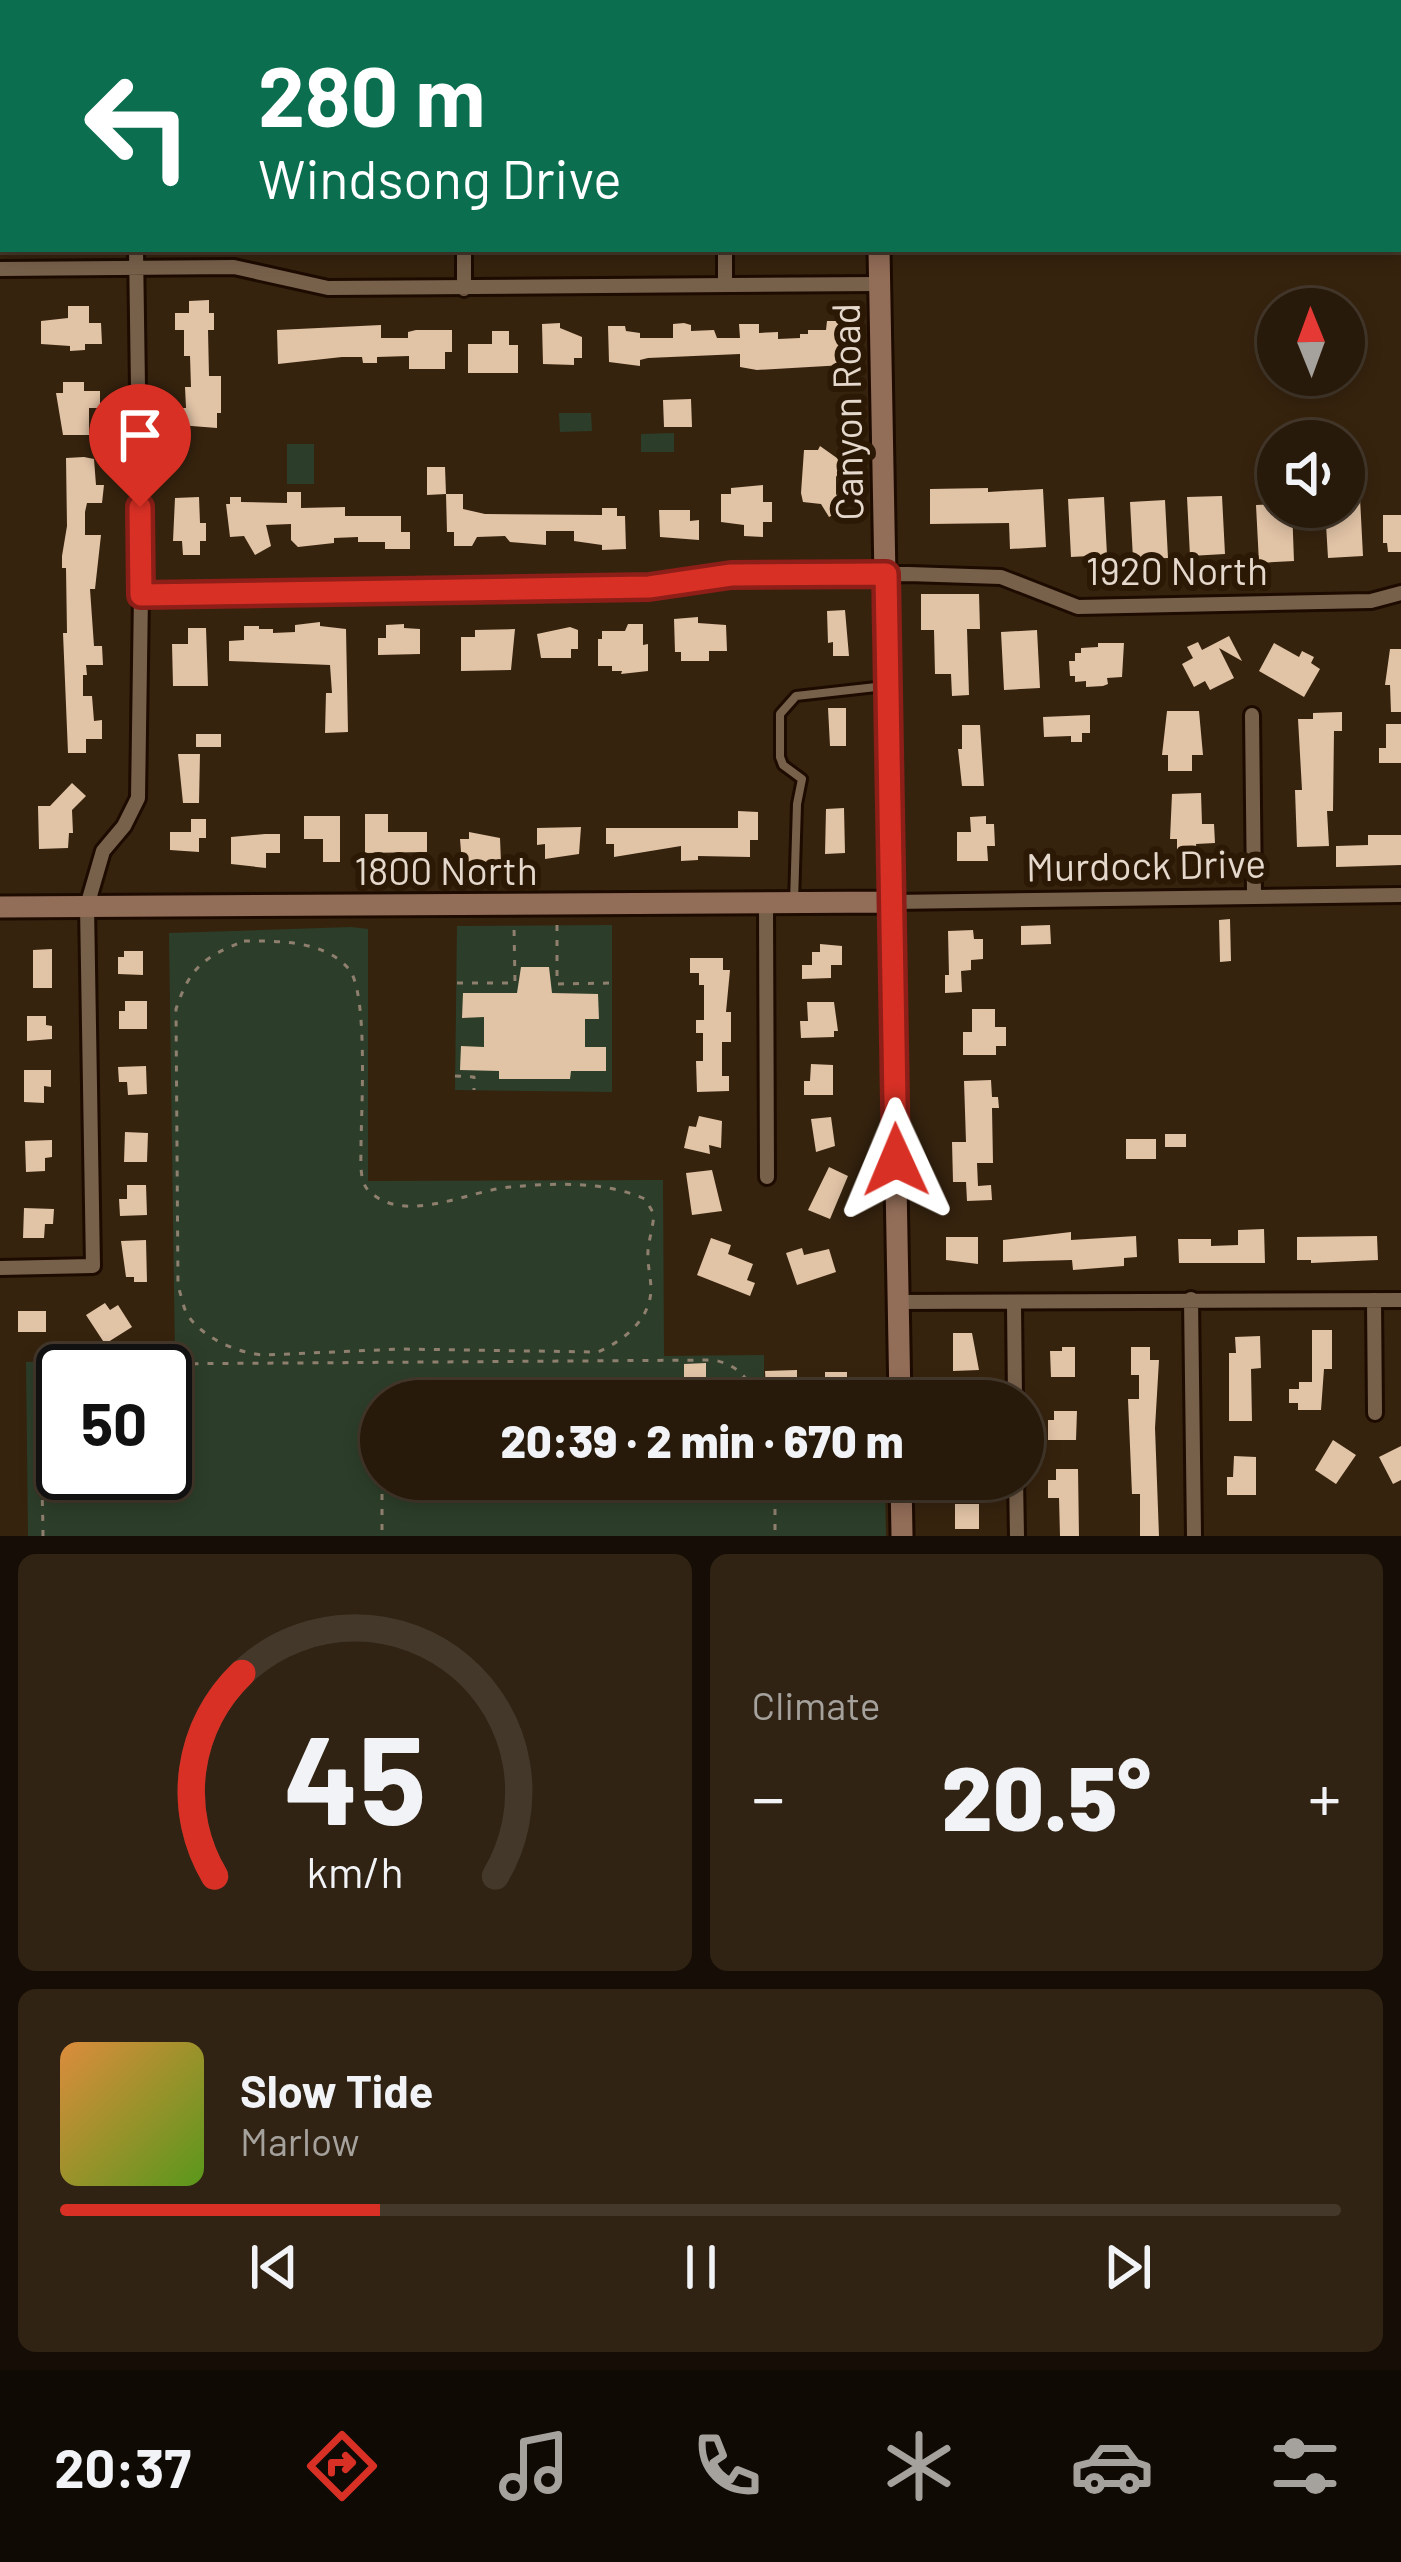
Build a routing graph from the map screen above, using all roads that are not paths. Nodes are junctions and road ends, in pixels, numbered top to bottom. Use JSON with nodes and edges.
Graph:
{"nodes":[{"id":1,"x":136,"y":252,"type":"edge"},
{"id":2,"x":464,"y":252,"type":"edge"},
{"id":3,"x":725,"y":252,"type":"edge"},
{"id":4,"x":879,"y":252,"type":"edge"},
{"id":5,"x":136,"y":268,"type":"junction"},
{"id":6,"x":0,"y":269,"type":"edge"},
{"id":7,"x":880,"y":284,"type":"junction"},
{"id":8,"x":725,"y":285,"type":"junction"},
{"id":9,"x":464,"y":289,"type":"junction"},
{"id":10,"x":886,"y":574,"type":"junction"},
{"id":11,"x":1401,"y":593,"type":"edge"},
{"id":12,"x":141,"y":595,"type":"junction"},
{"id":13,"x":889,"y":686,"type":"junction"},
{"id":14,"x":1252,"y":715,"type":"dead end"},
{"id":15,"x":1254,"y":894,"type":"junction"},
{"id":16,"x":1401,"y":895,"type":"edge"},
{"id":17,"x":892,"y":902,"type":"junction"},
{"id":18,"x":794,"y":903,"type":"junction"},
{"id":19,"x":766,"y":904,"type":"junction"},
{"id":20,"x":87,"y":906,"type":"junction"},
{"id":21,"x":0,"y":908,"type":"edge"},
{"id":22,"x":766,"y":1177,"type":"dead end"},
{"id":23,"x":0,"y":1268,"type":"edge"},
{"id":24,"x":1191,"y":1299,"type":"junction"},
{"id":25,"x":1374,"y":1300,"type":"junction"},
{"id":26,"x":1401,"y":1300,"type":"edge"},
{"id":27,"x":898,"y":1302,"type":"junction"},
{"id":28,"x":1014,"y":1304,"type":"junction"},
{"id":29,"x":900,"y":1380,"type":"edge"},
{"id":30,"x":1015,"y":1380,"type":"edge"},
{"id":31,"x":1375,"y":1413,"type":"dead end"},
{"id":32,"x":901,"y":1500,"type":"edge"},
{"id":33,"x":1016,"y":1500,"type":"edge"},
{"id":34,"x":902,"y":1536,"type":"edge"},
{"id":35,"x":1017,"y":1536,"type":"edge"},
{"id":36,"x":1194,"y":1536,"type":"edge"}],
"edges":[{"from":1,"to":5,"type":"street"},
{"from":2,"to":9,"type":"street"},
{"from":3,"to":8,"type":"street"},
{"from":4,"to":7,"type":"main road","name":"Canyon Road"},
{"from":5,"to":6,"type":"street"},
{"from":5,"to":9,"type":"street"},
{"from":5,"to":12,"type":"street"},
{"from":7,"to":8,"type":"street"},
{"from":7,"to":10,"type":"main road","name":"Canyon Road"},
{"from":8,"to":9,"type":"street"},
{"from":10,"to":11,"type":"street","name":"1920 North"},
{"from":10,"to":12,"type":"street","name":"1920 North"},
{"from":10,"to":13,"type":"main road","name":"Canyon Road"},
{"from":12,"to":20,"type":"street"},
{"from":13,"to":17,"type":"main road","name":"Canyon Road"},
{"from":13,"to":18,"type":"lane"},
{"from":14,"to":15,"type":"street"},
{"from":15,"to":16,"type":"street","name":"Murdock Drive"},
{"from":15,"to":17,"type":"street","name":"Murdock Drive"},
{"from":17,"to":18,"type":"main road","name":"1800 North"},
{"from":17,"to":27,"type":"main road","name":"Canyon Road"},
{"from":18,"to":19,"type":"main road","name":"1800 North"},
{"from":19,"to":20,"type":"main road","name":"1800 North"},
{"from":19,"to":22,"type":"street"},
{"from":20,"to":21,"type":"main road","name":"1800 North"},
{"from":20,"to":23,"type":"street"},
{"from":24,"to":25,"type":"street"},
{"from":24,"to":28,"type":"street"},
{"from":24,"to":36,"type":"street"},
{"from":25,"to":26,"type":"street"},
{"from":25,"to":31,"type":"street"},
{"from":27,"to":28,"type":"street"},
{"from":27,"to":29,"type":"main road","name":"Canyon Road"},
{"from":28,"to":30,"type":"street"},
{"from":32,"to":34,"type":"main road"},
{"from":33,"to":35,"type":"street"}]}
